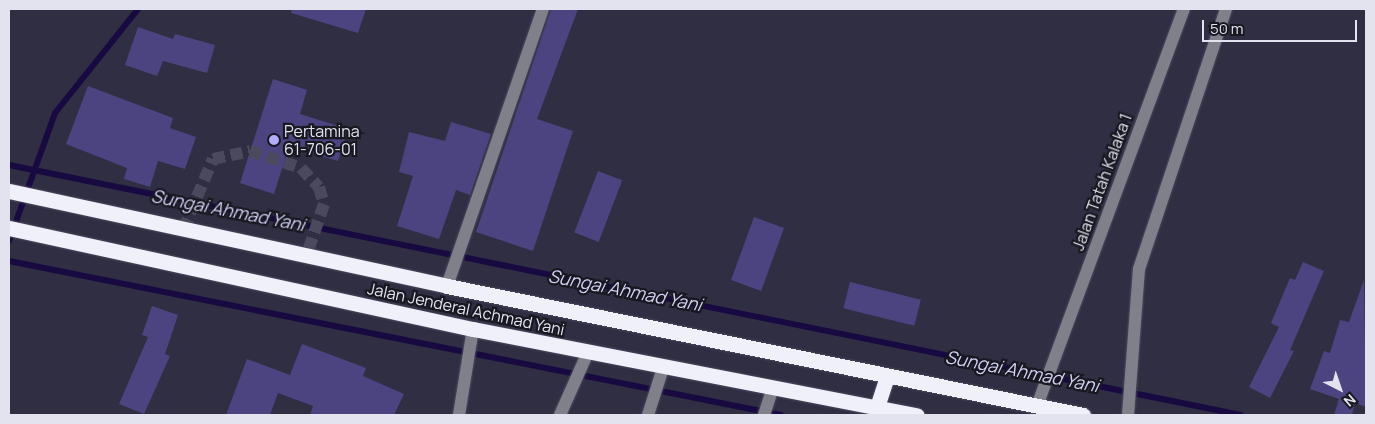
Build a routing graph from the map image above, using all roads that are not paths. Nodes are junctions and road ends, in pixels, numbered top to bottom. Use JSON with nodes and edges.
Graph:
{"nodes":[{"id":1,"x":543,"y":9,"type":"edge"},
{"id":2,"x":1184,"y":9,"type":"edge"},
{"id":3,"x":1226,"y":9,"type":"edge"},
{"id":4,"x":9,"y":191,"type":"edge"},
{"id":5,"x":9,"y":228,"type":"edge"},
{"id":6,"x":447,"y":286,"type":"junction"},
{"id":7,"x":473,"y":329,"type":"junction"},
{"id":8,"x":585,"y":359,"type":"junction"},
{"id":9,"x":660,"y":375,"type":"junction"},
{"id":10,"x":887,"y":377,"type":"junction"},
{"id":11,"x":769,"y":402,"type":"edge"},
{"id":12,"x":1037,"y":406,"type":"junction"},
{"id":13,"x":877,"y":407,"type":"junction"},
{"id":14,"x":1128,"y":410,"type":"edge"},
{"id":15,"x":459,"y":415,"type":"edge"},
{"id":16,"x":560,"y":415,"type":"edge"},
{"id":17,"x":648,"y":415,"type":"edge"},
{"id":18,"x":917,"y":415,"type":"edge"},
{"id":19,"x":1083,"y":415,"type":"edge"}],
"edges":[{"from":1,"to":6,"type":"street"},
{"from":2,"to":12,"type":"street","name":"Jalan Tatah Kalaka 1"},
{"from":3,"to":14,"type":"street"},
{"from":4,"to":6,"type":"highway","name":"Jalan Jenderal Achmad Yani"},
{"from":5,"to":7,"type":"highway","name":"Jalan Jenderal Achmad Yani"},
{"from":6,"to":10,"type":"highway","name":"Jalan Jenderal Achmad Yani"},
{"from":7,"to":8,"type":"highway","name":"Jalan Jenderal Achmad Yani"},
{"from":7,"to":15,"type":"street"},
{"from":8,"to":9,"type":"highway","name":"Jalan Jenderal Achmad Yani"},
{"from":8,"to":16,"type":"street"},
{"from":9,"to":11,"type":"highway","name":"Jalan Jenderal Achmad Yani"},
{"from":9,"to":17,"type":"street"},
{"from":10,"to":12,"type":"highway","name":"Jalan Jenderal Achmad Yani"},
{"from":10,"to":13,"type":"highway"},
{"from":11,"to":13,"type":"highway","name":"Jalan Jenderal Achmad Yani"},
{"from":12,"to":19,"type":"highway","name":"Jalan Jenderal Achmad Yani"},
{"from":13,"to":18,"type":"highway","name":"Jalan Jenderal Achmad Yani"}]}
